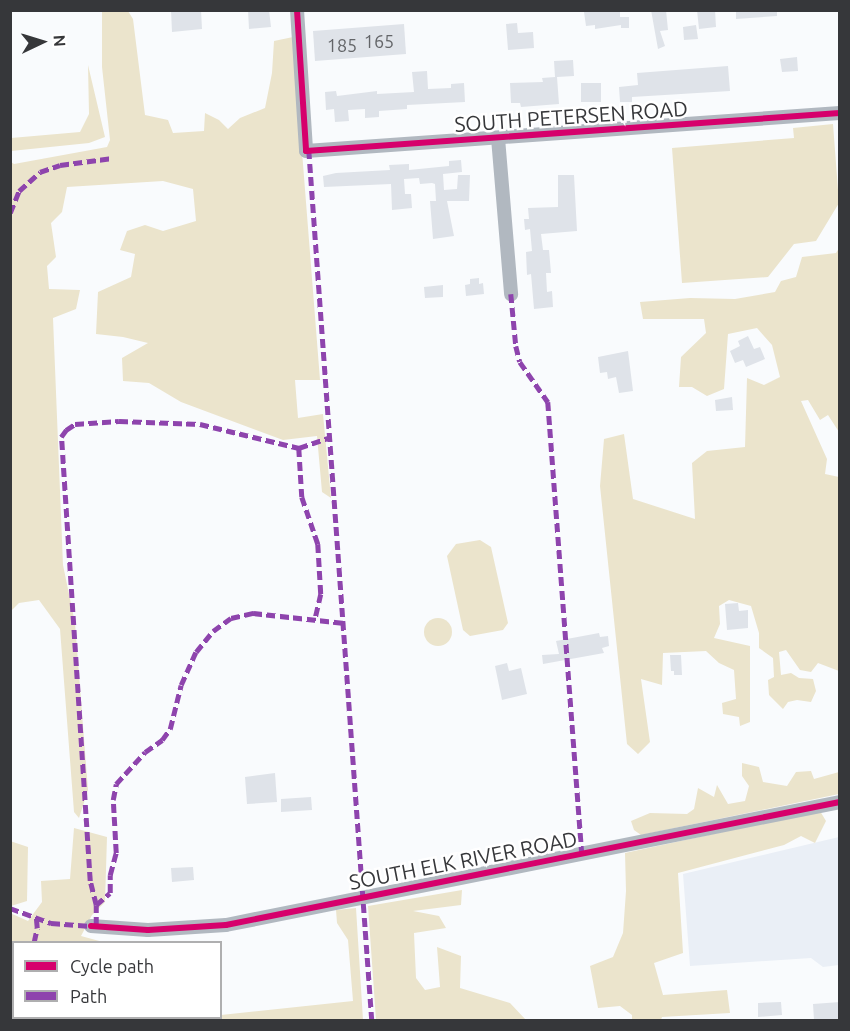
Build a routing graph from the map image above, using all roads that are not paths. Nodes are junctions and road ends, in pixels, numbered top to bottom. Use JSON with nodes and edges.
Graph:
{"nodes":[{"id":1,"x":297,"y":10,"type":"edge"},
{"id":2,"x":840,"y":113,"type":"edge"},
{"id":3,"x":498,"y":138,"type":"junction"},
{"id":4,"x":511,"y":294,"type":"dead end"},
{"id":5,"x":840,"y":802,"type":"edge"},
{"id":6,"x":91,"y":926,"type":"dead end"}],
"edges":[{"from":1,"to":3,"type":"street","name":"SOUTH PETERSEN ROAD"},
{"from":2,"to":3,"type":"street","name":"SOUTH PETERSEN ROAD"},
{"from":3,"to":4,"type":"street"},
{"from":5,"to":6,"type":"street","name":"SOUTH ELK RIVER ROAD"}]}
